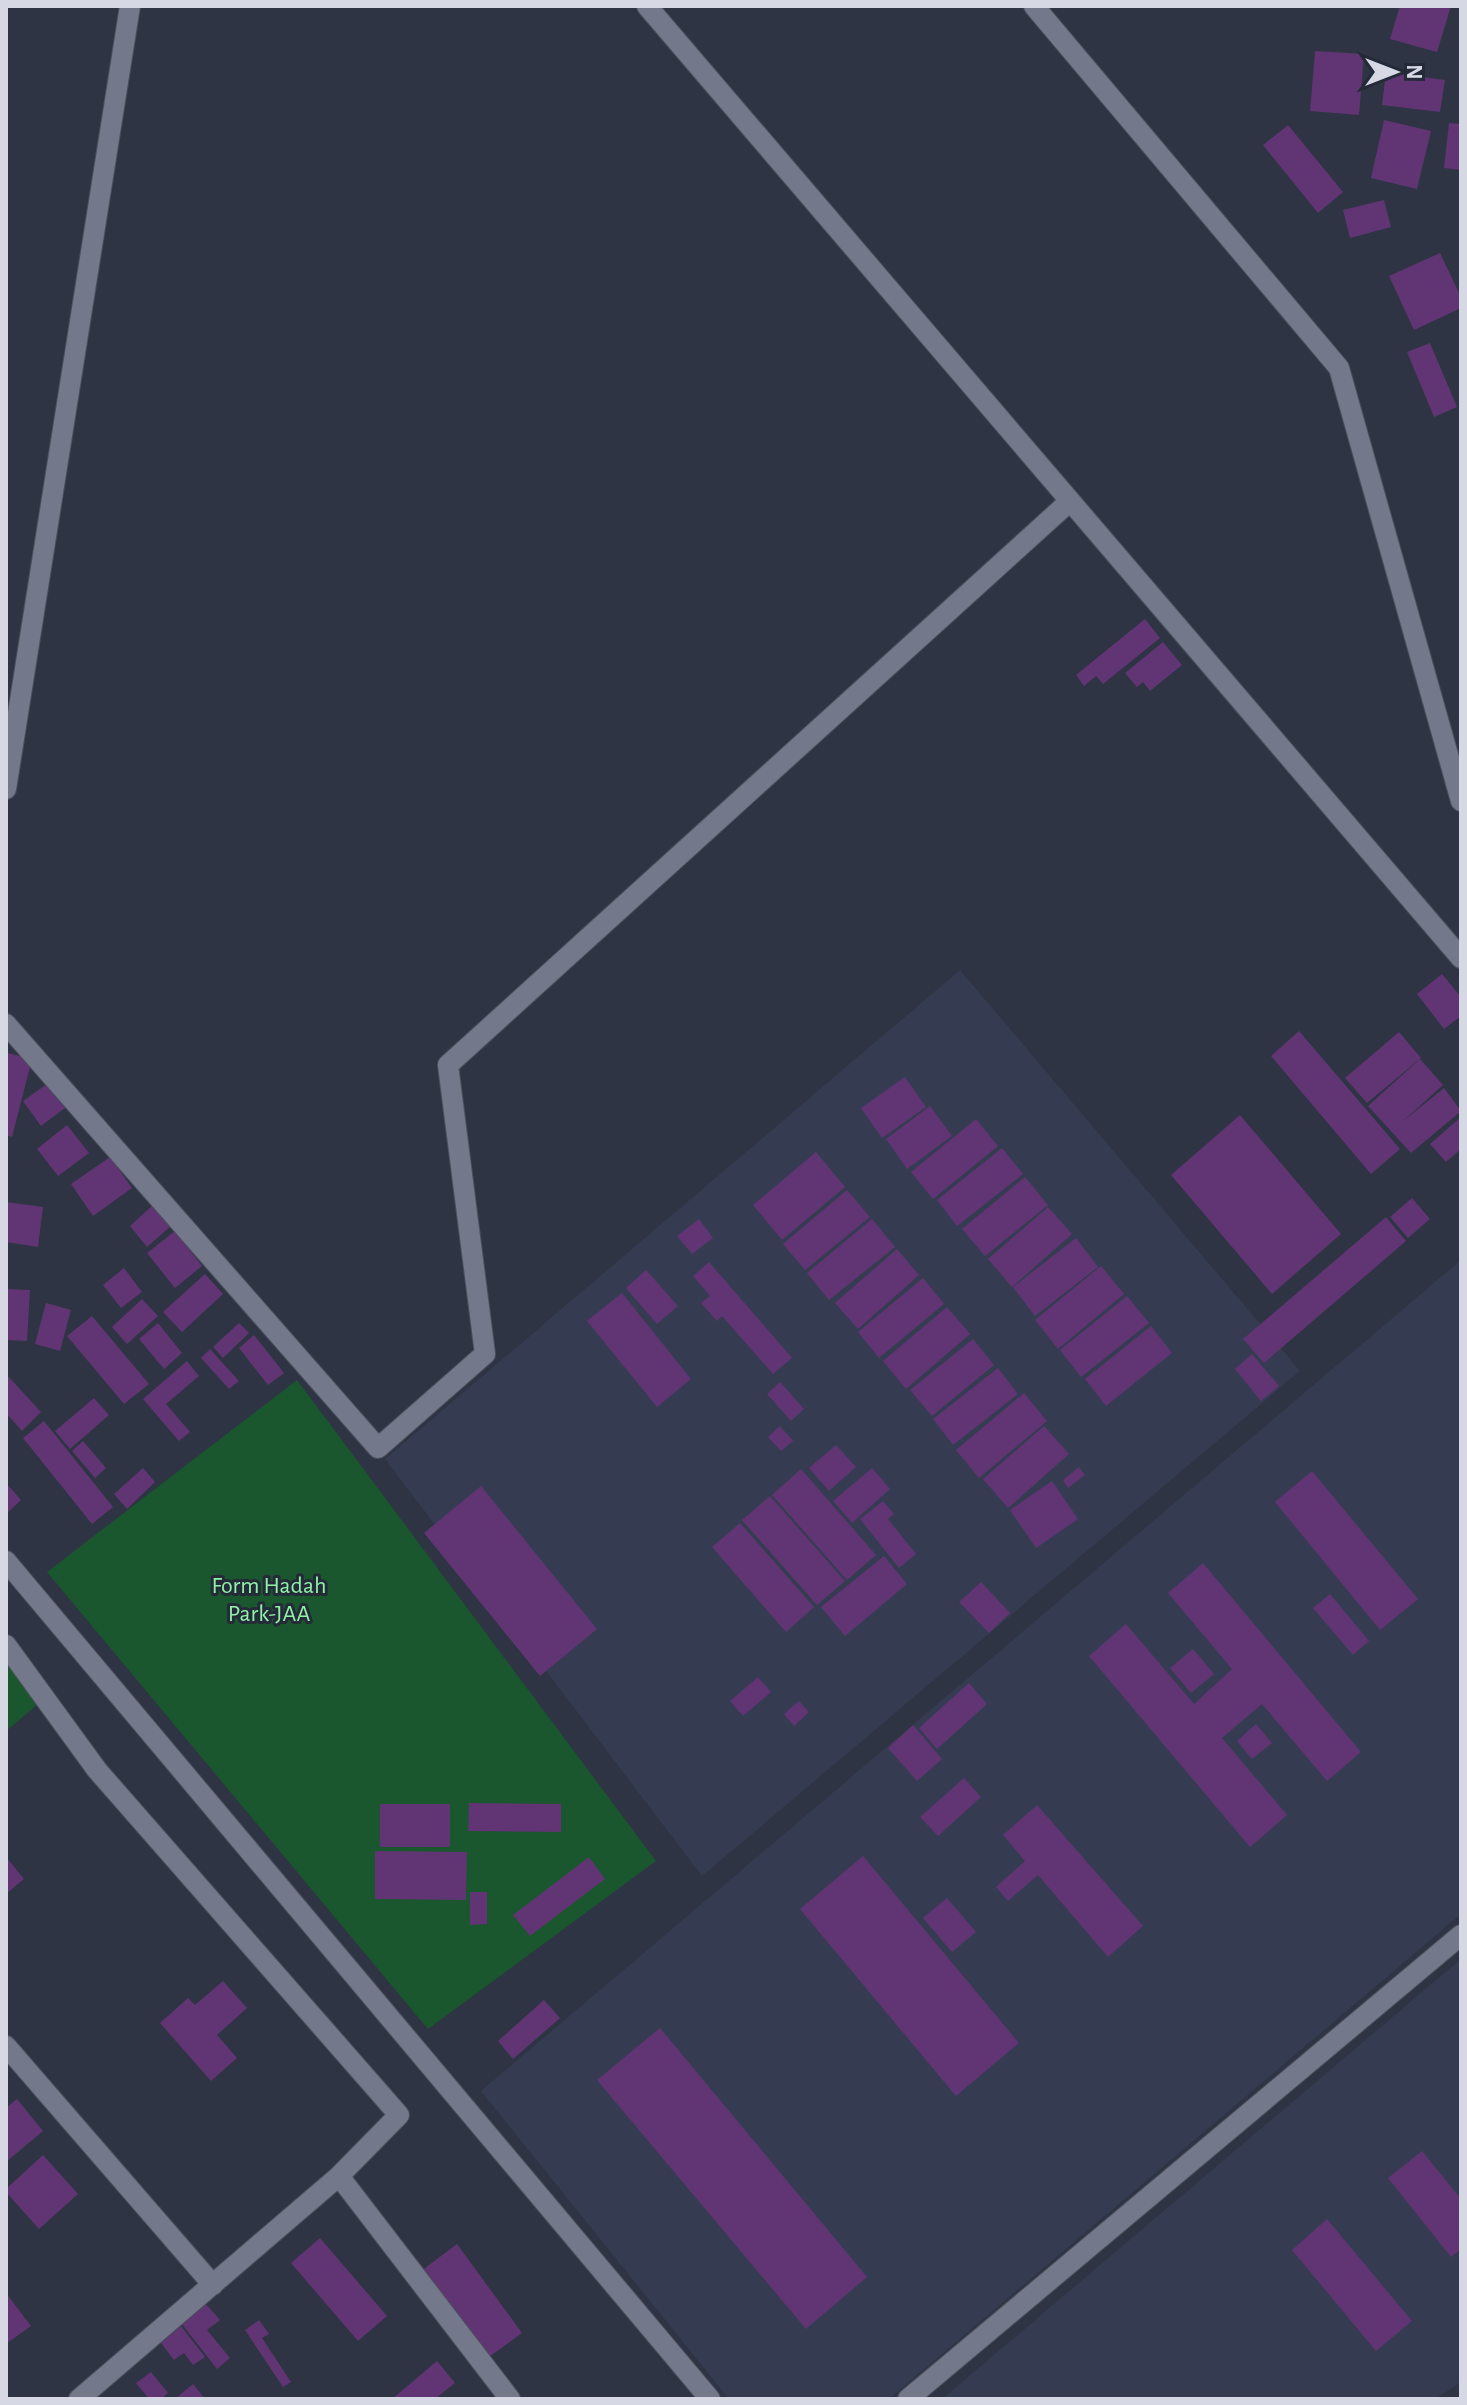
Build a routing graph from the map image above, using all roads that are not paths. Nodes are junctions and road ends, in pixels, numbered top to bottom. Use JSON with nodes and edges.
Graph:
{"nodes":[{"id":1,"x":130,"y":6,"type":"edge"},
{"id":2,"x":647,"y":6,"type":"edge"},
{"id":3,"x":1034,"y":6,"type":"edge"},
{"id":4,"x":1070,"y":501,"type":"junction"},
{"id":5,"x":6,"y":789,"type":"edge"},
{"id":6,"x":1461,"y":801,"type":"edge"},
{"id":7,"x":1461,"y":958,"type":"edge"},
{"id":8,"x":6,"y":1024,"type":"edge"},
{"id":9,"x":6,"y":1561,"type":"edge"},
{"id":10,"x":6,"y":1645,"type":"edge"},
{"id":11,"x":1461,"y":1935,"type":"edge"},
{"id":12,"x":6,"y":2046,"type":"edge"},
{"id":13,"x":339,"y":2176,"type":"junction"},
{"id":14,"x":213,"y":2285,"type":"junction"},
{"id":15,"x":104,"y":2391,"type":"edge"},
{"id":16,"x":79,"y":2399,"type":"edge"},
{"id":17,"x":510,"y":2399,"type":"edge"},
{"id":18,"x":710,"y":2399,"type":"edge"},
{"id":19,"x":908,"y":2399,"type":"edge"}],
"edges":[{"from":1,"to":5,"type":"street"},
{"from":2,"to":4,"type":"street"},
{"from":3,"to":6,"type":"street"},
{"from":4,"to":7,"type":"street"},
{"from":4,"to":8,"type":"street"},
{"from":9,"to":18,"type":"street"},
{"from":10,"to":13,"type":"street"},
{"from":11,"to":19,"type":"street"},
{"from":12,"to":14,"type":"street"},
{"from":13,"to":14,"type":"street"},
{"from":13,"to":17,"type":"street"},
{"from":14,"to":15,"type":"street"},
{"from":15,"to":16,"type":"street"}]}
